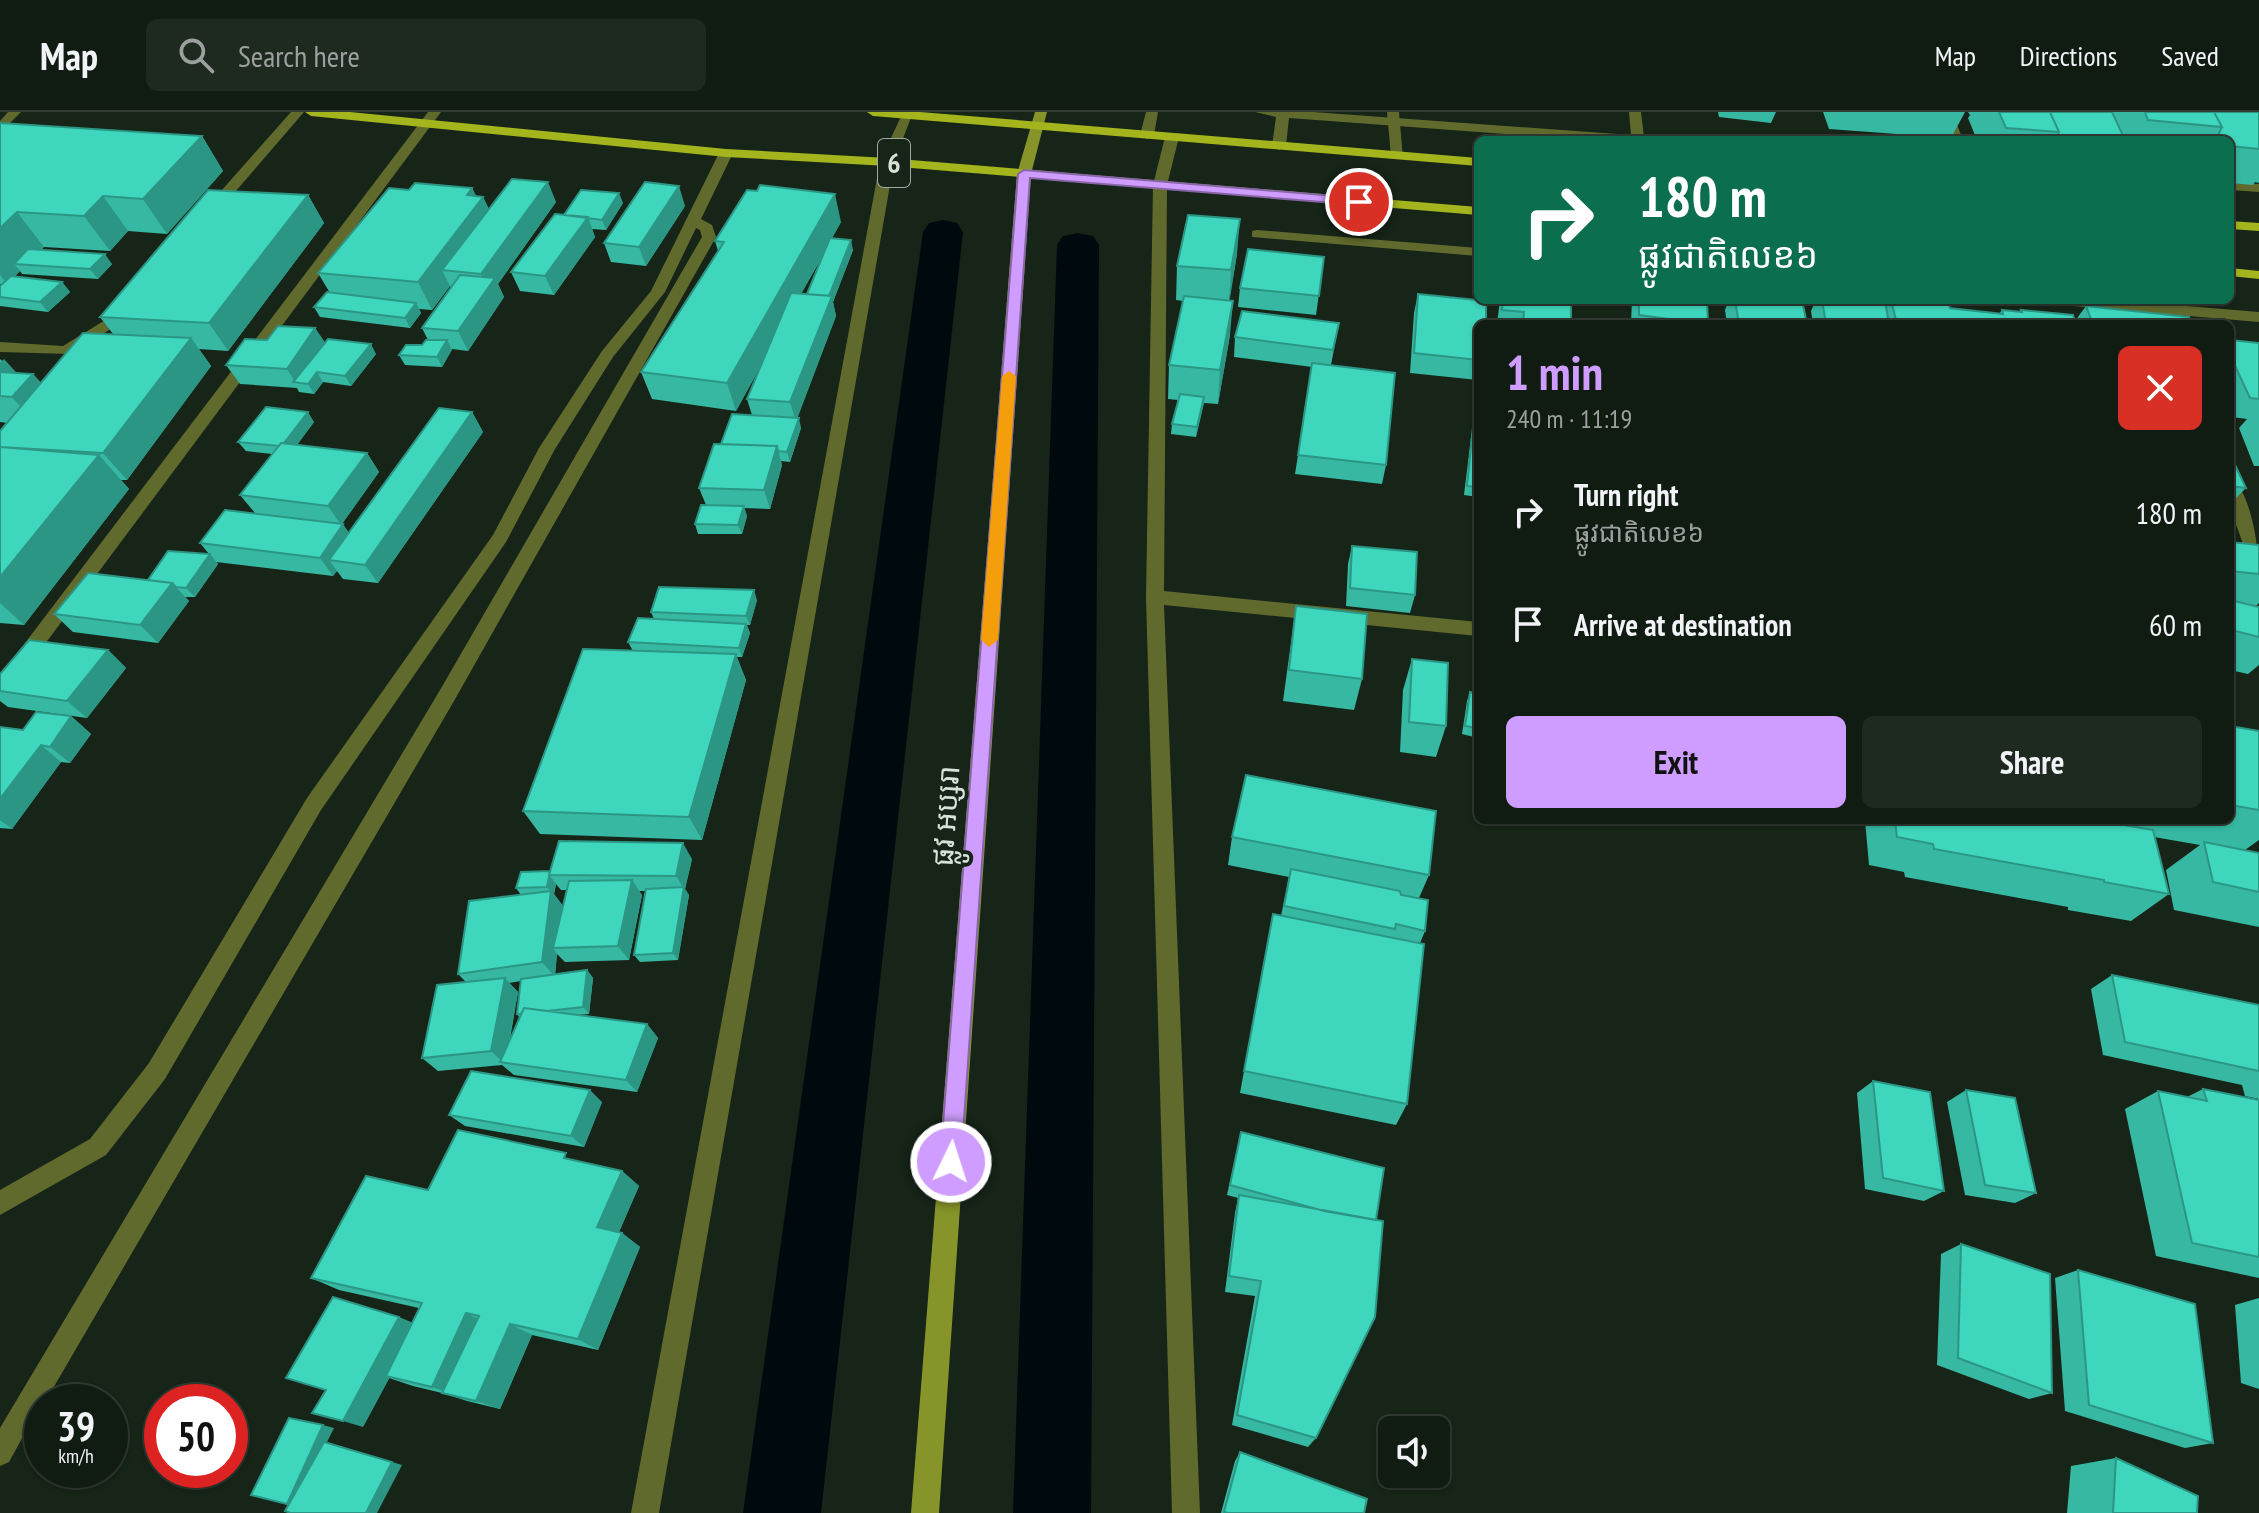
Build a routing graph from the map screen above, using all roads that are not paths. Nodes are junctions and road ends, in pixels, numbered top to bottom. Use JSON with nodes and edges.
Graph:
{"nodes":[{"id":1,"x":15,"y":112,"type":"edge"},
{"id":2,"x":298,"y":112,"type":"edge"},
{"id":3,"x":311,"y":112,"type":"edge"},
{"id":4,"x":873,"y":112,"type":"edge"},
{"id":5,"x":1152,"y":112,"type":"edge"},
{"id":6,"x":1261,"y":112,"type":"edge"},
{"id":7,"x":1635,"y":112,"type":"edge"},
{"id":8,"x":1946,"y":112,"type":"edge"},
{"id":9,"x":1283,"y":113,"type":"edge"},
{"id":10,"x":906,"y":115,"type":"junction"},
{"id":11,"x":1394,"y":116,"type":"edge"},
{"id":12,"x":431,"y":117,"type":"edge"},
{"id":13,"x":1040,"y":119,"type":"edge"},
{"id":14,"x":0,"y":129,"type":"edge"},
{"id":15,"x":1508,"y":129,"type":"edge"},
{"id":16,"x":1147,"y":135,"type":"junction"},
{"id":17,"x":1591,"y":136,"type":"edge"},
{"id":18,"x":1638,"y":136,"type":"edge"},
{"id":19,"x":1955,"y":136,"type":"edge"},
{"id":20,"x":1172,"y":137,"type":"junction"},
{"id":21,"x":1279,"y":146,"type":"junction"},
{"id":22,"x":726,"y":153,"type":"junction"},
{"id":23,"x":1398,"y":156,"type":"junction"},
{"id":24,"x":887,"y":162,"type":"junction"},
{"id":25,"x":1474,"y":162,"type":"edge"},
{"id":26,"x":1024,"y":174,"type":"junction"},
{"id":27,"x":1160,"y":185,"type":"junction"},
{"id":28,"x":2234,"y":186,"type":"edge"},
{"id":29,"x":2259,"y":188,"type":"edge"},
{"id":30,"x":1474,"y":211,"type":"edge"},
{"id":31,"x":693,"y":220,"type":"junction"},
{"id":32,"x":2234,"y":225,"type":"edge"},
{"id":33,"x":2259,"y":227,"type":"edge"},
{"id":34,"x":197,"y":228,"type":"edge"},
{"id":35,"x":1257,"y":234,"type":"dead end"},
{"id":36,"x":1474,"y":252,"type":"edge"},
{"id":37,"x":2234,"y":272,"type":"edge"},
{"id":38,"x":2259,"y":275,"type":"edge"},
{"id":39,"x":136,"y":297,"type":"edge"},
{"id":40,"x":2156,"y":304,"type":"edge"},
{"id":41,"x":2259,"y":317,"type":"edge"},
{"id":42,"x":0,"y":347,"type":"edge"},
{"id":43,"x":2234,"y":496,"type":"edge"},
{"id":44,"x":2259,"y":563,"type":"edge"},
{"id":45,"x":1155,"y":597,"type":"junction"},
{"id":46,"x":1474,"y":629,"type":"edge"},
{"id":47,"x":0,"y":690,"type":"edge"},
{"id":48,"x":0,"y":1203,"type":"edge"},
{"id":49,"x":0,"y":1453,"type":"edge"},
{"id":50,"x":645,"y":1513,"type":"edge"},
{"id":51,"x":925,"y":1513,"type":"edge"},
{"id":52,"x":1186,"y":1513,"type":"edge"}],
"edges":[{"from":1,"to":14,"type":"street"},
{"from":2,"to":34,"type":"street"},
{"from":3,"to":12,"type":"main road","number":"6"},
{"from":4,"to":10,"type":"main road","number":"6"},
{"from":5,"to":16,"type":"street"},
{"from":6,"to":9,"type":"street"},
{"from":7,"to":18,"type":"street"},
{"from":8,"to":19,"type":"street"},
{"from":9,"to":11,"type":"street"},
{"from":9,"to":21,"type":"street"},
{"from":10,"to":13,"type":"main road","number":"6"},
{"from":10,"to":24,"type":"street"},
{"from":11,"to":15,"type":"street"},
{"from":11,"to":23,"type":"street"},
{"from":12,"to":22,"type":"main road","number":"6"},
{"from":12,"to":47,"type":"street"},
{"from":13,"to":16,"type":"main road","number":"6"},
{"from":13,"to":26,"type":"main road","name":"ផ្លូវ អប្សរា"},
{"from":15,"to":17,"type":"street"},
{"from":16,"to":20,"type":"main road","number":"6"},
{"from":20,"to":21,"type":"main road","number":"6"},
{"from":20,"to":27,"type":"street"},
{"from":21,"to":23,"type":"main road","number":"6"},
{"from":22,"to":24,"type":"main road","number":"6"},
{"from":22,"to":31,"type":"street"},
{"from":23,"to":25,"type":"main road","number":"6"},
{"from":24,"to":26,"type":"main road","number":"6"},
{"from":24,"to":50,"type":"street"},
{"from":26,"to":27,"type":"main road","number":"6"},
{"from":26,"to":51,"type":"main road","name":"ផ្លូវ អប្សរា"},
{"from":27,"to":30,"type":"main road","number":"6"},
{"from":27,"to":45,"type":"street"},
{"from":28,"to":29,"type":"street"},
{"from":31,"to":48,"type":"street"},
{"from":31,"to":49,"type":"street"},
{"from":32,"to":33,"type":"main road"},
{"from":35,"to":36,"type":"street"},
{"from":37,"to":38,"type":"main road"},
{"from":39,"to":42,"type":"street"},
{"from":40,"to":41,"type":"street"},
{"from":43,"to":44,"type":"street"},
{"from":45,"to":46,"type":"street"},
{"from":45,"to":52,"type":"street"}]}
